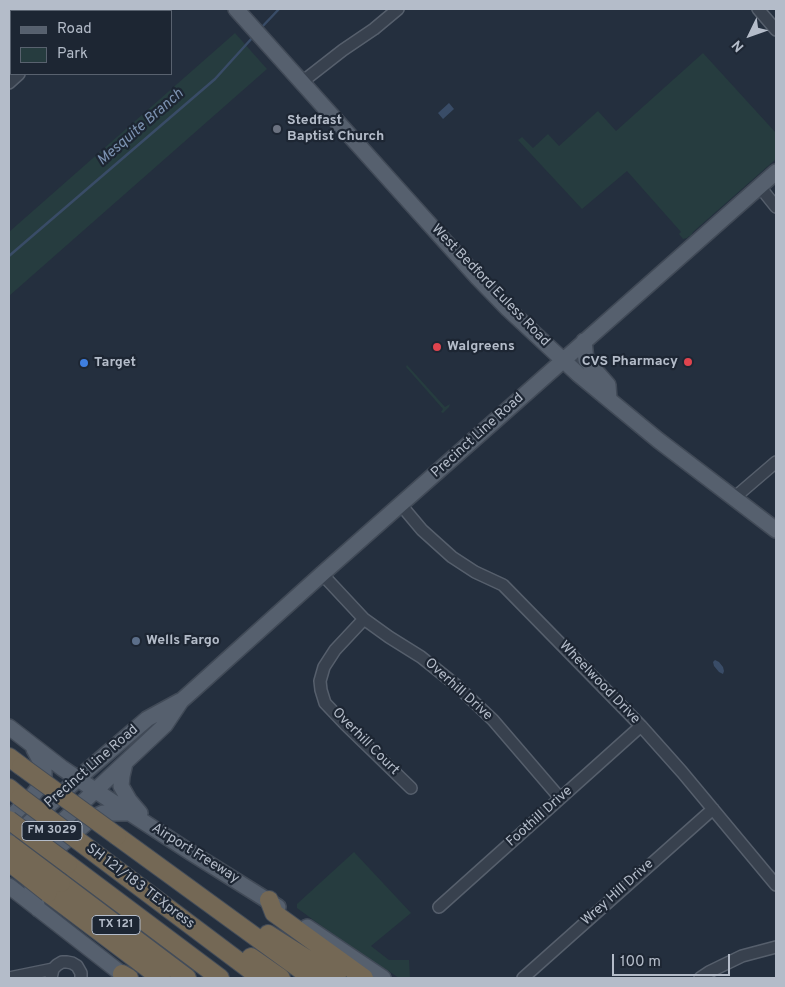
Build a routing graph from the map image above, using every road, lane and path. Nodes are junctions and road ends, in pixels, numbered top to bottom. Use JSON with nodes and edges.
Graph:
{"nodes":[{"id":1,"x":236,"y":9,"type":"edge"},
{"id":2,"x":398,"y":9,"type":"edge"},
{"id":3,"x":758,"y":9,"type":"edge"},
{"id":4,"x":776,"y":30,"type":"edge"},
{"id":5,"x":302,"y":82,"type":"junction"},
{"id":6,"x":776,"y":172,"type":"edge"},
{"id":7,"x":760,"y":187,"type":"junction"},
{"id":8,"x":776,"y":208,"type":"edge"},
{"id":9,"x":584,"y":341,"type":"junction"},
{"id":10,"x":563,"y":360,"type":"junction"},
{"id":11,"x":610,"y":399,"type":"junction"},
{"id":12,"x":776,"y":462,"type":"edge"},
{"id":13,"x":734,"y":498,"type":"junction"},
{"id":14,"x":401,"y":505,"type":"junction"},
{"id":15,"x":776,"y":530,"type":"edge"},
{"id":16,"x":322,"y":574,"type":"junction"},
{"id":17,"x":364,"y":619,"type":"junction"},
{"id":18,"x":181,"y":701,"type":"junction"},
{"id":19,"x":641,"y":726,"type":"junction"},
{"id":20,"x":9,"y":727,"type":"edge"},
{"id":21,"x":32,"y":744,"type":"junction"},
{"id":22,"x":15,"y":762,"type":"edge"},
{"id":23,"x":125,"y":762,"type":"junction"},
{"id":24,"x":78,"y":779,"type":"junction"},
{"id":25,"x":411,"y":788,"type":"dead end"},
{"id":26,"x":96,"y":791,"type":"junction"},
{"id":27,"x":14,"y":792,"type":"edge"},
{"id":28,"x":560,"y":798,"type":"junction"},
{"id":29,"x":713,"y":809,"type":"junction"},
{"id":30,"x":130,"y":813,"type":"junction"},
{"id":31,"x":9,"y":819,"type":"edge"},
{"id":32,"x":155,"y":829,"type":"junction"},
{"id":33,"x":9,"y":843,"type":"edge"},
{"id":34,"x":9,"y":862,"type":"edge"},
{"id":35,"x":9,"y":871,"type":"edge"},
{"id":36,"x":776,"y":885,"type":"edge"},
{"id":37,"x":9,"y":886,"type":"edge"},
{"id":38,"x":54,"y":888,"type":"junction"},
{"id":39,"x":269,"y":900,"type":"junction"},
{"id":40,"x":209,"y":902,"type":"junction"},
{"id":41,"x":439,"y":907,"type":"dead end"},
{"id":42,"x":38,"y":909,"type":"junction"},
{"id":43,"x":173,"y":912,"type":"junction"},
{"id":44,"x":160,"y":933,"type":"junction"},
{"id":45,"x":776,"y":948,"type":"edge"},
{"id":46,"x":92,"y":950,"type":"junction"},
{"id":47,"x":77,"y":966,"type":"junction"},
{"id":48,"x":52,"y":973,"type":"edge"},
{"id":49,"x":126,"y":977,"type":"edge"},
{"id":50,"x":9,"y":978,"type":"edge"},
{"id":51,"x":81,"y":978,"type":"edge"},
{"id":52,"x":161,"y":978,"type":"edge"},
{"id":53,"x":187,"y":978,"type":"edge"},
{"id":54,"x":207,"y":978,"type":"edge"},
{"id":55,"x":220,"y":978,"type":"edge"},
{"id":56,"x":261,"y":978,"type":"edge"},
{"id":57,"x":281,"y":978,"type":"edge"},
{"id":58,"x":312,"y":978,"type":"edge"},
{"id":59,"x":337,"y":978,"type":"edge"},
{"id":60,"x":364,"y":978,"type":"edge"},
{"id":61,"x":383,"y":978,"type":"edge"},
{"id":62,"x":523,"y":978,"type":"edge"},
{"id":63,"x":700,"y":978,"type":"edge"}],
"edges":[{"from":1,"to":5,"type":"main road","name":"West Bedford Euless Road"},
{"from":2,"to":5,"type":"street"},
{"from":3,"to":4,"type":"street"},
{"from":5,"to":10,"type":"main road","name":"West Bedford Euless Road"},
{"from":6,"to":7,"type":"main road","name":"Precinct Line Road"},
{"from":7,"to":8,"type":"street"},
{"from":7,"to":9,"type":"main road","name":"Precinct Line Road"},
{"from":9,"to":10,"type":"main road","name":"Precinct Line Road"},
{"from":9,"to":11,"type":"main road"},
{"from":10,"to":11,"type":"main road","name":"West Bedford Euless Road"},
{"from":10,"to":14,"type":"main road","name":"Precinct Line Road"},
{"from":11,"to":13,"type":"main road","name":"West Bedford Euless Road"},
{"from":12,"to":13,"type":"street"},
{"from":13,"to":15,"type":"main road","name":"West Bedford Euless Road"},
{"from":14,"to":16,"type":"main road","name":"Precinct Line Road"},
{"from":14,"to":19,"type":"street","name":"Wheelwood Drive"},
{"from":16,"to":17,"type":"street","name":"Overhill Drive"},
{"from":16,"to":18,"type":"main road","name":"Precinct Line Road"},
{"from":17,"to":25,"type":"street","name":"Overhill Court"},
{"from":17,"to":28,"type":"street","name":"Overhill Drive"},
{"from":18,"to":23,"type":"main road","name":"Precinct Line Road"},
{"from":18,"to":24,"type":"main road","name":"Precinct Line Road"},
{"from":19,"to":28,"type":"street","name":"Foothill Drive"},
{"from":19,"to":29,"type":"street","name":"Wheelwood Drive"},
{"from":20,"to":21,"type":"main road","name":"Airport Freeway"},
{"from":21,"to":24,"type":"main road","name":"Airport Freeway"},
{"from":21,"to":31,"type":"main road"},
{"from":22,"to":40,"type":"highway","name":"Airport Freeway","bridge":true},
{"from":23,"to":26,"type":"main road","name":"Precinct Line Road"},
{"from":23,"to":32,"type":"main road"},
{"from":24,"to":26,"type":"main road","name":"Airport Freeway"},
{"from":24,"to":33,"type":"main road","name":"Precinct Line Road","number":"FM 3029"},
{"from":26,"to":30,"type":"main road","name":"Airport Freeway"},
{"from":26,"to":35,"type":"main road","name":"Precinct Line Road","number":"FM 3029"},
{"from":27,"to":43,"type":"highway","name":"SH 121/183 TEXpress","bridge":true},
{"from":28,"to":41,"type":"street","name":"Foothill Drive"},
{"from":29,"to":36,"type":"street","name":"Wheelwood Drive"},
{"from":29,"to":62,"type":"street","name":"Wrey Hill Drive"},
{"from":30,"to":32,"type":"main road","name":"Airport Freeway"},
{"from":30,"to":42,"type":"main road"},
{"from":31,"to":44,"type":"highway","name":"SH 121/183 TEXpress","bridge":true},
{"from":32,"to":39,"type":"main road","name":"Airport Freeway"},
{"from":33,"to":38,"type":"highway","number":"TX 121","bridge":true},
{"from":34,"to":38,"type":"highway","bridge":true},
{"from":37,"to":42,"type":"main road"},
{"from":38,"to":52,"type":"highway"},
{"from":38,"to":53,"type":"highway","number":"TX 121"},
{"from":39,"to":60,"type":"highway"},
{"from":39,"to":61,"type":"main road","name":"Airport Freeway"},
{"from":40,"to":58,"type":"highway","name":"Airport Freeway"},
{"from":40,"to":59,"type":"highway"},
{"from":42,"to":46,"type":"main road"},
{"from":43,"to":56,"type":"highway","name":"SH 121/183 TEXpress"},
{"from":43,"to":57,"type":"highway"},
{"from":44,"to":54,"type":"highway"},
{"from":44,"to":55,"type":"highway"},
{"from":45,"to":63,"type":"street"},
{"from":46,"to":47,"type":"street"},
{"from":46,"to":49,"type":"main road"},
{"from":47,"to":48,"type":"street"},
{"from":47,"to":51,"type":"street"},
{"from":48,"to":50,"type":"street"}]}
